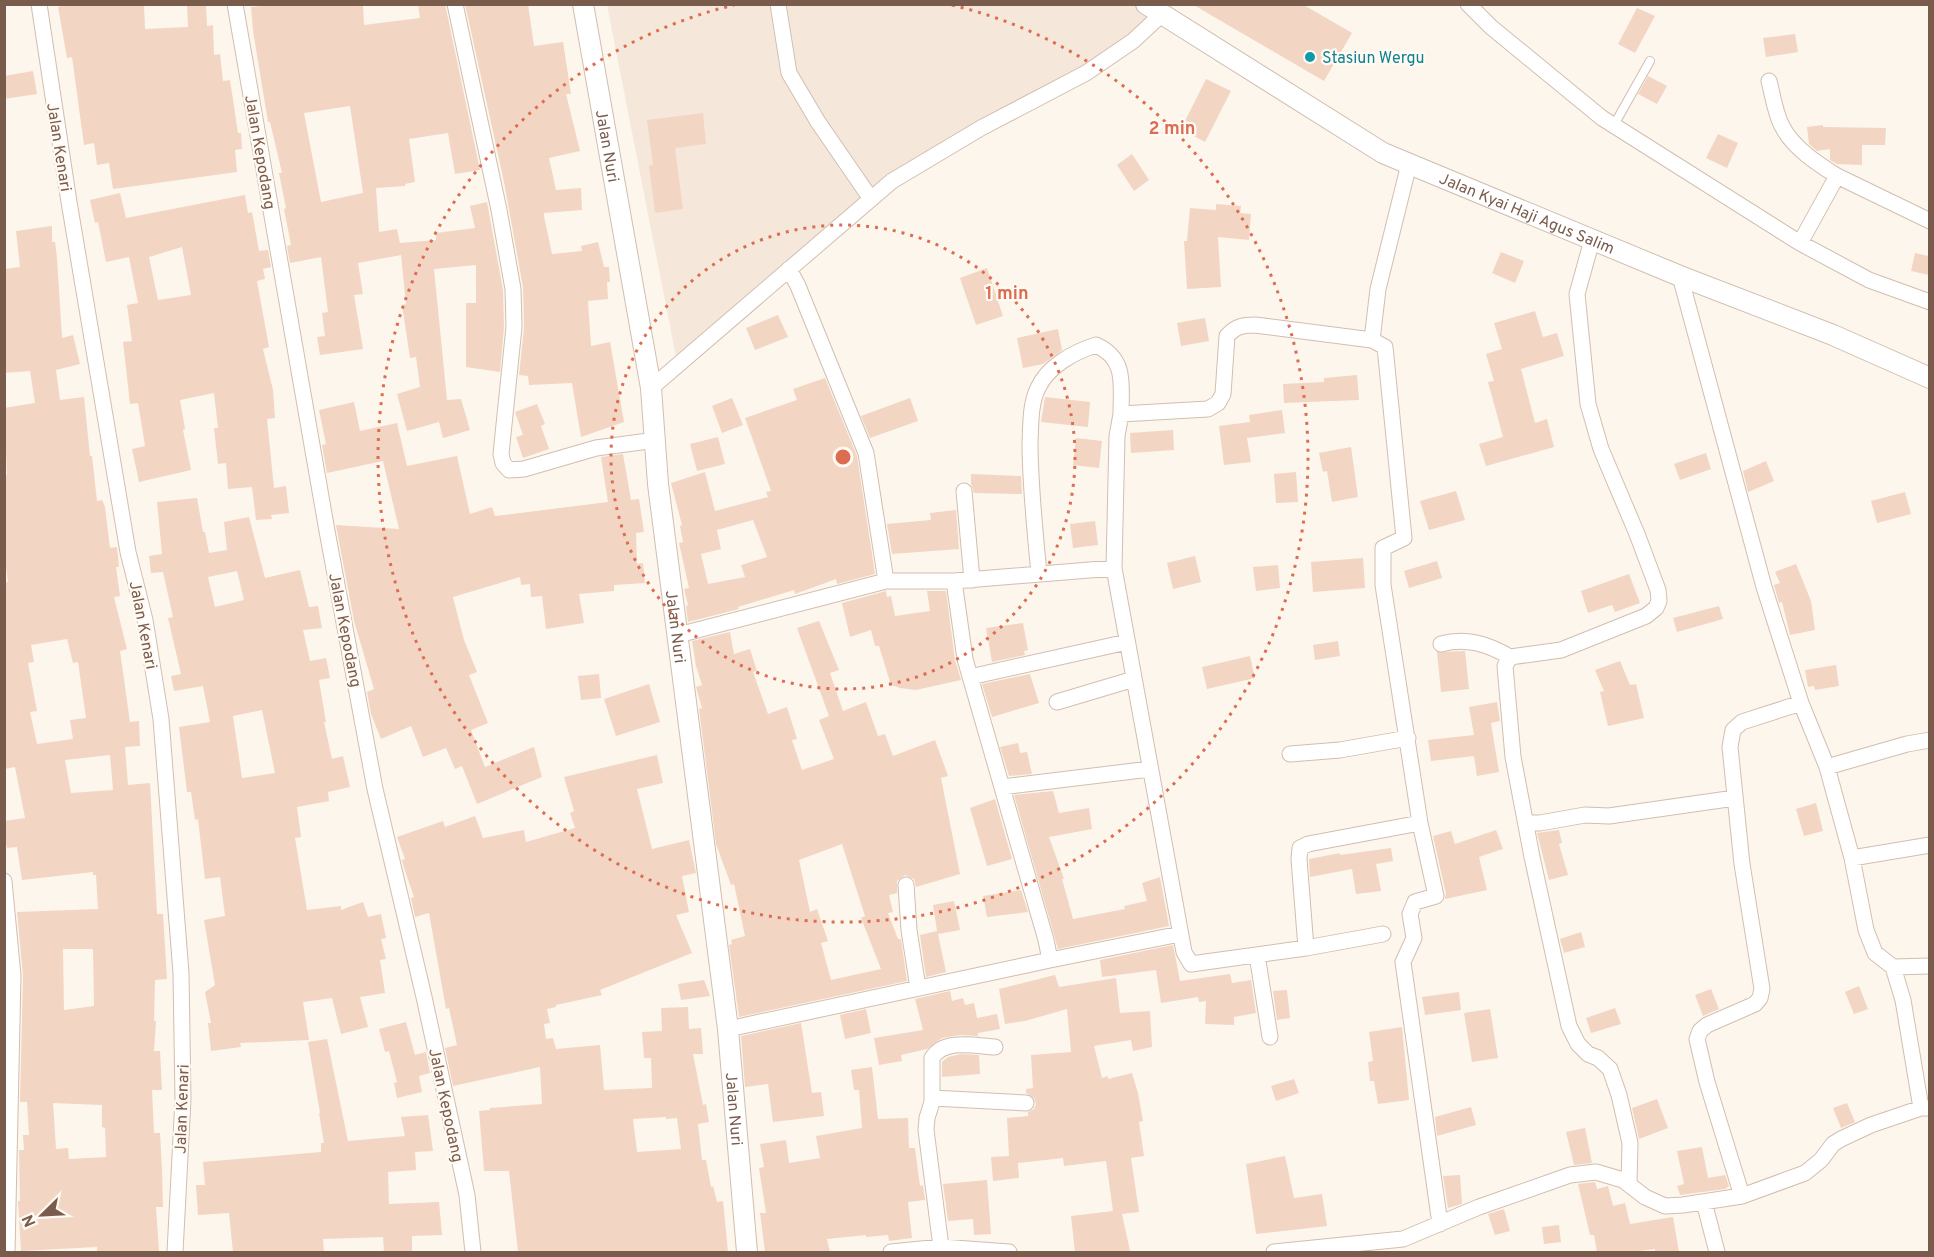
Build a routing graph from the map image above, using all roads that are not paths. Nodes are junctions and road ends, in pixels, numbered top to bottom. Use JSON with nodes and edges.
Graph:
{"nodes":[{"id":1,"x":39,"y":4,"type":"edge"},
{"id":2,"x":235,"y":4,"type":"edge"},
{"id":3,"x":455,"y":4,"type":"edge"},
{"id":4,"x":583,"y":4,"type":"edge"},
{"id":5,"x":778,"y":4,"type":"edge"},
{"id":6,"x":1468,"y":4,"type":"edge"},
{"id":7,"x":1154,"y":9,"type":"edge"},
{"id":8,"x":1650,"y":62,"type":"dead end"},
{"id":9,"x":1769,"y":81,"type":"dead end"},
{"id":10,"x":1614,"y":125,"type":"junction"},
{"id":11,"x":1409,"y":164,"type":"junction"},
{"id":12,"x":1838,"y":176,"type":"junction"},
{"id":13,"x":871,"y":199,"type":"junction"},
{"id":14,"x":1929,"y":221,"type":"edge"},
{"id":15,"x":1592,"y":240,"type":"junction"},
{"id":16,"x":1800,"y":243,"type":"junction"},
{"id":17,"x":789,"y":269,"type":"junction"},
{"id":18,"x":1680,"y":276,"type":"junction"},
{"id":19,"x":1929,"y":302,"type":"edge"},
{"id":20,"x":1371,"y":340,"type":"junction"},
{"id":21,"x":1929,"y":378,"type":"edge"},
{"id":22,"x":651,"y":388,"type":"junction"},
{"id":23,"x":1121,"y":414,"type":"junction"},
{"id":24,"x":656,"y":440,"type":"junction"},
{"id":25,"x":964,"y":491,"type":"dead end"},
{"id":26,"x":1114,"y":568,"type":"junction"},
{"id":27,"x":1040,"y":574,"type":"junction"},
{"id":28,"x":972,"y":580,"type":"junction"},
{"id":29,"x":886,"y":581,"type":"junction"},
{"id":30,"x":954,"y":581,"type":"junction"},
{"id":31,"x":678,"y":635,"type":"junction"},
{"id":32,"x":1127,"y":642,"type":"junction"},
{"id":33,"x":1441,"y":644,"type":"dead end"},
{"id":34,"x":1510,"y":657,"type":"junction"},
{"id":35,"x":970,"y":677,"type":"junction"},
{"id":36,"x":1134,"y":679,"type":"junction"},
{"id":37,"x":1057,"y":702,"type":"dead end"},
{"id":38,"x":1801,"y":703,"type":"junction"},
{"id":39,"x":1408,"y":738,"type":"junction"},
{"id":40,"x":1929,"y":740,"type":"edge"},
{"id":41,"x":1290,"y":754,"type":"dead end"},
{"id":42,"x":1827,"y":767,"type":"junction"},
{"id":43,"x":1150,"y":769,"type":"junction"},
{"id":44,"x":1002,"y":787,"type":"junction"},
{"id":45,"x":1735,"y":798,"type":"junction"},
{"id":46,"x":1420,"y":823,"type":"junction"},
{"id":47,"x":1526,"y":823,"type":"junction"},
{"id":48,"x":1929,"y":845,"type":"edge"},
{"id":49,"x":1852,"y":858,"type":"junction"},
{"id":50,"x":4,"y":881,"type":"edge"},
{"id":51,"x":906,"y":885,"type":"dead end"},
{"id":52,"x":1180,"y":934,"type":"junction"},
{"id":53,"x":1383,"y":934,"type":"dead end"},
{"id":54,"x":1306,"y":948,"type":"junction"},
{"id":55,"x":1257,"y":955,"type":"junction"},
{"id":56,"x":1050,"y":960,"type":"junction"},
{"id":57,"x":1929,"y":966,"type":"edge"},
{"id":58,"x":1893,"y":968,"type":"junction"},
{"id":59,"x":918,"y":988,"type":"junction"},
{"id":60,"x":728,"y":1029,"type":"junction"},
{"id":61,"x":1270,"y":1037,"type":"dead end"},
{"id":62,"x":995,"y":1047,"type":"dead end"},
{"id":63,"x":932,"y":1098,"type":"junction"},
{"id":64,"x":1026,"y":1103,"type":"dead end"},
{"id":65,"x":1925,"y":1108,"type":"edge"},
{"id":66,"x":1629,"y":1184,"type":"junction"},
{"id":67,"x":1742,"y":1196,"type":"junction"},
{"id":68,"x":1704,"y":1202,"type":"junction"},
{"id":69,"x":1440,"y":1224,"type":"junction"},
{"id":70,"x":941,"y":1247,"type":"junction"},
{"id":71,"x":7,"y":1252,"type":"edge"},
{"id":72,"x":175,"y":1252,"type":"edge"},
{"id":73,"x":474,"y":1252,"type":"edge"},
{"id":74,"x":747,"y":1252,"type":"edge"},
{"id":75,"x":891,"y":1252,"type":"edge"},
{"id":76,"x":1010,"y":1252,"type":"edge"},
{"id":77,"x":1274,"y":1252,"type":"edge"},
{"id":78,"x":1717,"y":1252,"type":"edge"}],
"edges":[{"from":1,"to":72,"type":"street","name":"Jalan Kenari"},
{"from":2,"to":73,"type":"street","name":"Jalan Kepodang"},
{"from":3,"to":24,"type":"street"},
{"from":4,"to":22,"type":"street","name":"Jalan Nuri"},
{"from":5,"to":13,"type":"street"},
{"from":6,"to":10,"type":"street"},
{"from":7,"to":11,"type":"street","name":"Jalan Kyai Haji Agus Salim"},
{"from":7,"to":13,"type":"street"},
{"from":8,"to":10,"type":"lane"},
{"from":9,"to":12,"type":"street"},
{"from":10,"to":16,"type":"street"},
{"from":11,"to":15,"type":"street","name":"Jalan Kyai Haji Agus Salim"},
{"from":11,"to":20,"type":"street"},
{"from":12,"to":14,"type":"street"},
{"from":12,"to":16,"type":"street"},
{"from":13,"to":17,"type":"street"},
{"from":15,"to":18,"type":"street","name":"Jalan Kyai Haji Agus Salim"},
{"from":15,"to":34,"type":"street"},
{"from":16,"to":19,"type":"street"},
{"from":17,"to":22,"type":"street"},
{"from":17,"to":29,"type":"street"},
{"from":18,"to":21,"type":"street","name":"Jalan Kyai Haji Agus Salim"},
{"from":18,"to":38,"type":"street"},
{"from":20,"to":23,"type":"street"},
{"from":20,"to":39,"type":"street"},
{"from":22,"to":24,"type":"street","name":"Jalan Nuri"},
{"from":23,"to":26,"type":"street"},
{"from":23,"to":27,"type":"street"},
{"from":24,"to":31,"type":"street","name":"Jalan Nuri"},
{"from":25,"to":28,"type":"street"},
{"from":26,"to":27,"type":"street"},
{"from":26,"to":32,"type":"street"},
{"from":27,"to":28,"type":"street"},
{"from":28,"to":30,"type":"street"},
{"from":29,"to":30,"type":"street"},
{"from":29,"to":31,"type":"street"},
{"from":30,"to":35,"type":"street"},
{"from":31,"to":60,"type":"street","name":"Jalan Nuri"},
{"from":32,"to":35,"type":"street"},
{"from":32,"to":36,"type":"street"},
{"from":33,"to":34,"type":"street"},
{"from":34,"to":47,"type":"street"},
{"from":35,"to":44,"type":"street"},
{"from":36,"to":37,"type":"street"},
{"from":36,"to":43,"type":"street"},
{"from":38,"to":42,"type":"street"},
{"from":38,"to":45,"type":"street"},
{"from":39,"to":41,"type":"street"},
{"from":39,"to":46,"type":"street"},
{"from":40,"to":42,"type":"street"},
{"from":42,"to":49,"type":"street"},
{"from":43,"to":44,"type":"street"},
{"from":43,"to":52,"type":"street"},
{"from":44,"to":56,"type":"street"},
{"from":45,"to":47,"type":"street"},
{"from":45,"to":67,"type":"street"},
{"from":46,"to":54,"type":"street"},
{"from":46,"to":69,"type":"street"},
{"from":47,"to":66,"type":"street"},
{"from":48,"to":49,"type":"street"},
{"from":49,"to":58,"type":"street"},
{"from":50,"to":71,"type":"street"},
{"from":51,"to":59,"type":"street"},
{"from":52,"to":55,"type":"street"},
{"from":52,"to":56,"type":"street"},
{"from":53,"to":54,"type":"street"},
{"from":54,"to":55,"type":"street"},
{"from":55,"to":61,"type":"street"},
{"from":56,"to":59,"type":"street"},
{"from":57,"to":58,"type":"street"},
{"from":58,"to":65,"type":"street"},
{"from":59,"to":60,"type":"street"},
{"from":60,"to":74,"type":"street","name":"Jalan Nuri"},
{"from":62,"to":63,"type":"street"},
{"from":63,"to":64,"type":"street"},
{"from":63,"to":70,"type":"street"},
{"from":65,"to":67,"type":"street"},
{"from":66,"to":68,"type":"street"},
{"from":66,"to":69,"type":"street"},
{"from":67,"to":68,"type":"street"},
{"from":68,"to":78,"type":"street"},
{"from":69,"to":77,"type":"street"},
{"from":70,"to":75,"type":"street"},
{"from":70,"to":76,"type":"street"}]}
